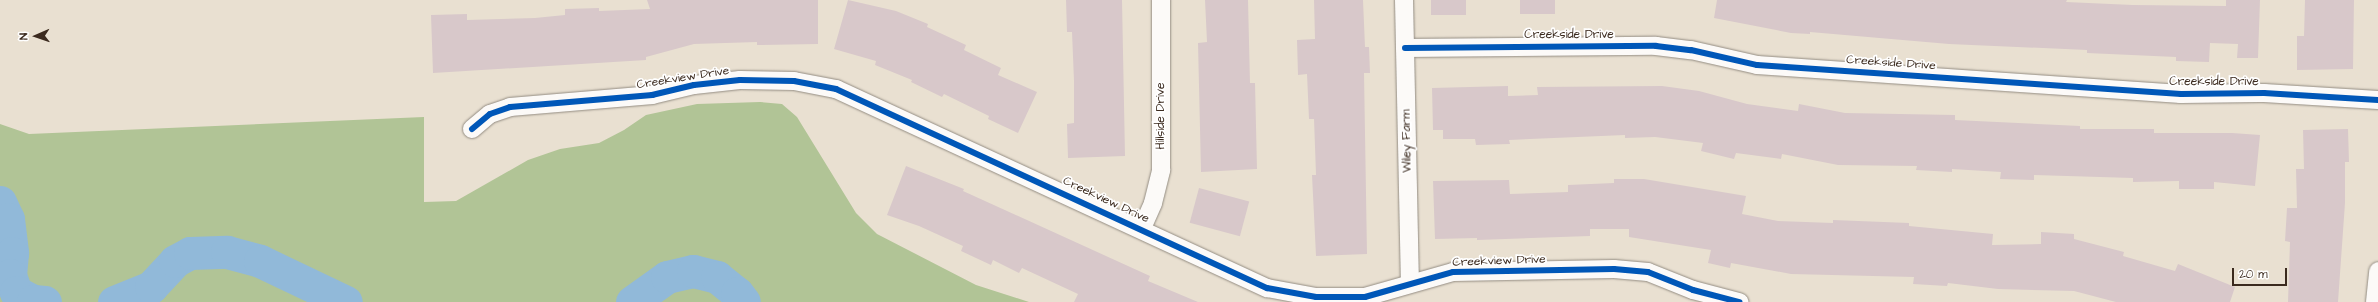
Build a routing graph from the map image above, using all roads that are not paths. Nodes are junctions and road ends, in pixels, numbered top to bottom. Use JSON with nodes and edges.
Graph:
{"nodes":[{"id":1,"x":1161,"y":0,"type":"edge"},
{"id":2,"x":1404,"y":0,"type":"edge"},
{"id":3,"x":1405,"y":48,"type":"junction"},
{"id":4,"x":2378,"y":100,"type":"edge"},
{"id":5,"x":472,"y":129,"type":"dead end"},
{"id":6,"x":1142,"y":228,"type":"junction"},
{"id":7,"x":2378,"y":271,"type":"edge"},
{"id":8,"x":1410,"y":282,"type":"junction"},
{"id":9,"x":1739,"y":302,"type":"edge"},
{"id":10,"x":2375,"y":302,"type":"edge"}],
"edges":[{"from":1,"to":6,"type":"street","name":"Hillside Drive"},
{"from":2,"to":3,"type":"street","name":"Wiley Farm"},
{"from":3,"to":4,"type":"street","name":"Creekside Drive"},
{"from":3,"to":8,"type":"street","name":"Wiley Farm"},
{"from":5,"to":6,"type":"street","name":"Creekview Drive"},
{"from":6,"to":8,"type":"street","name":"Creekview Drive"},
{"from":7,"to":10,"type":"street"},
{"from":8,"to":9,"type":"street","name":"Creekview Drive"}]}
